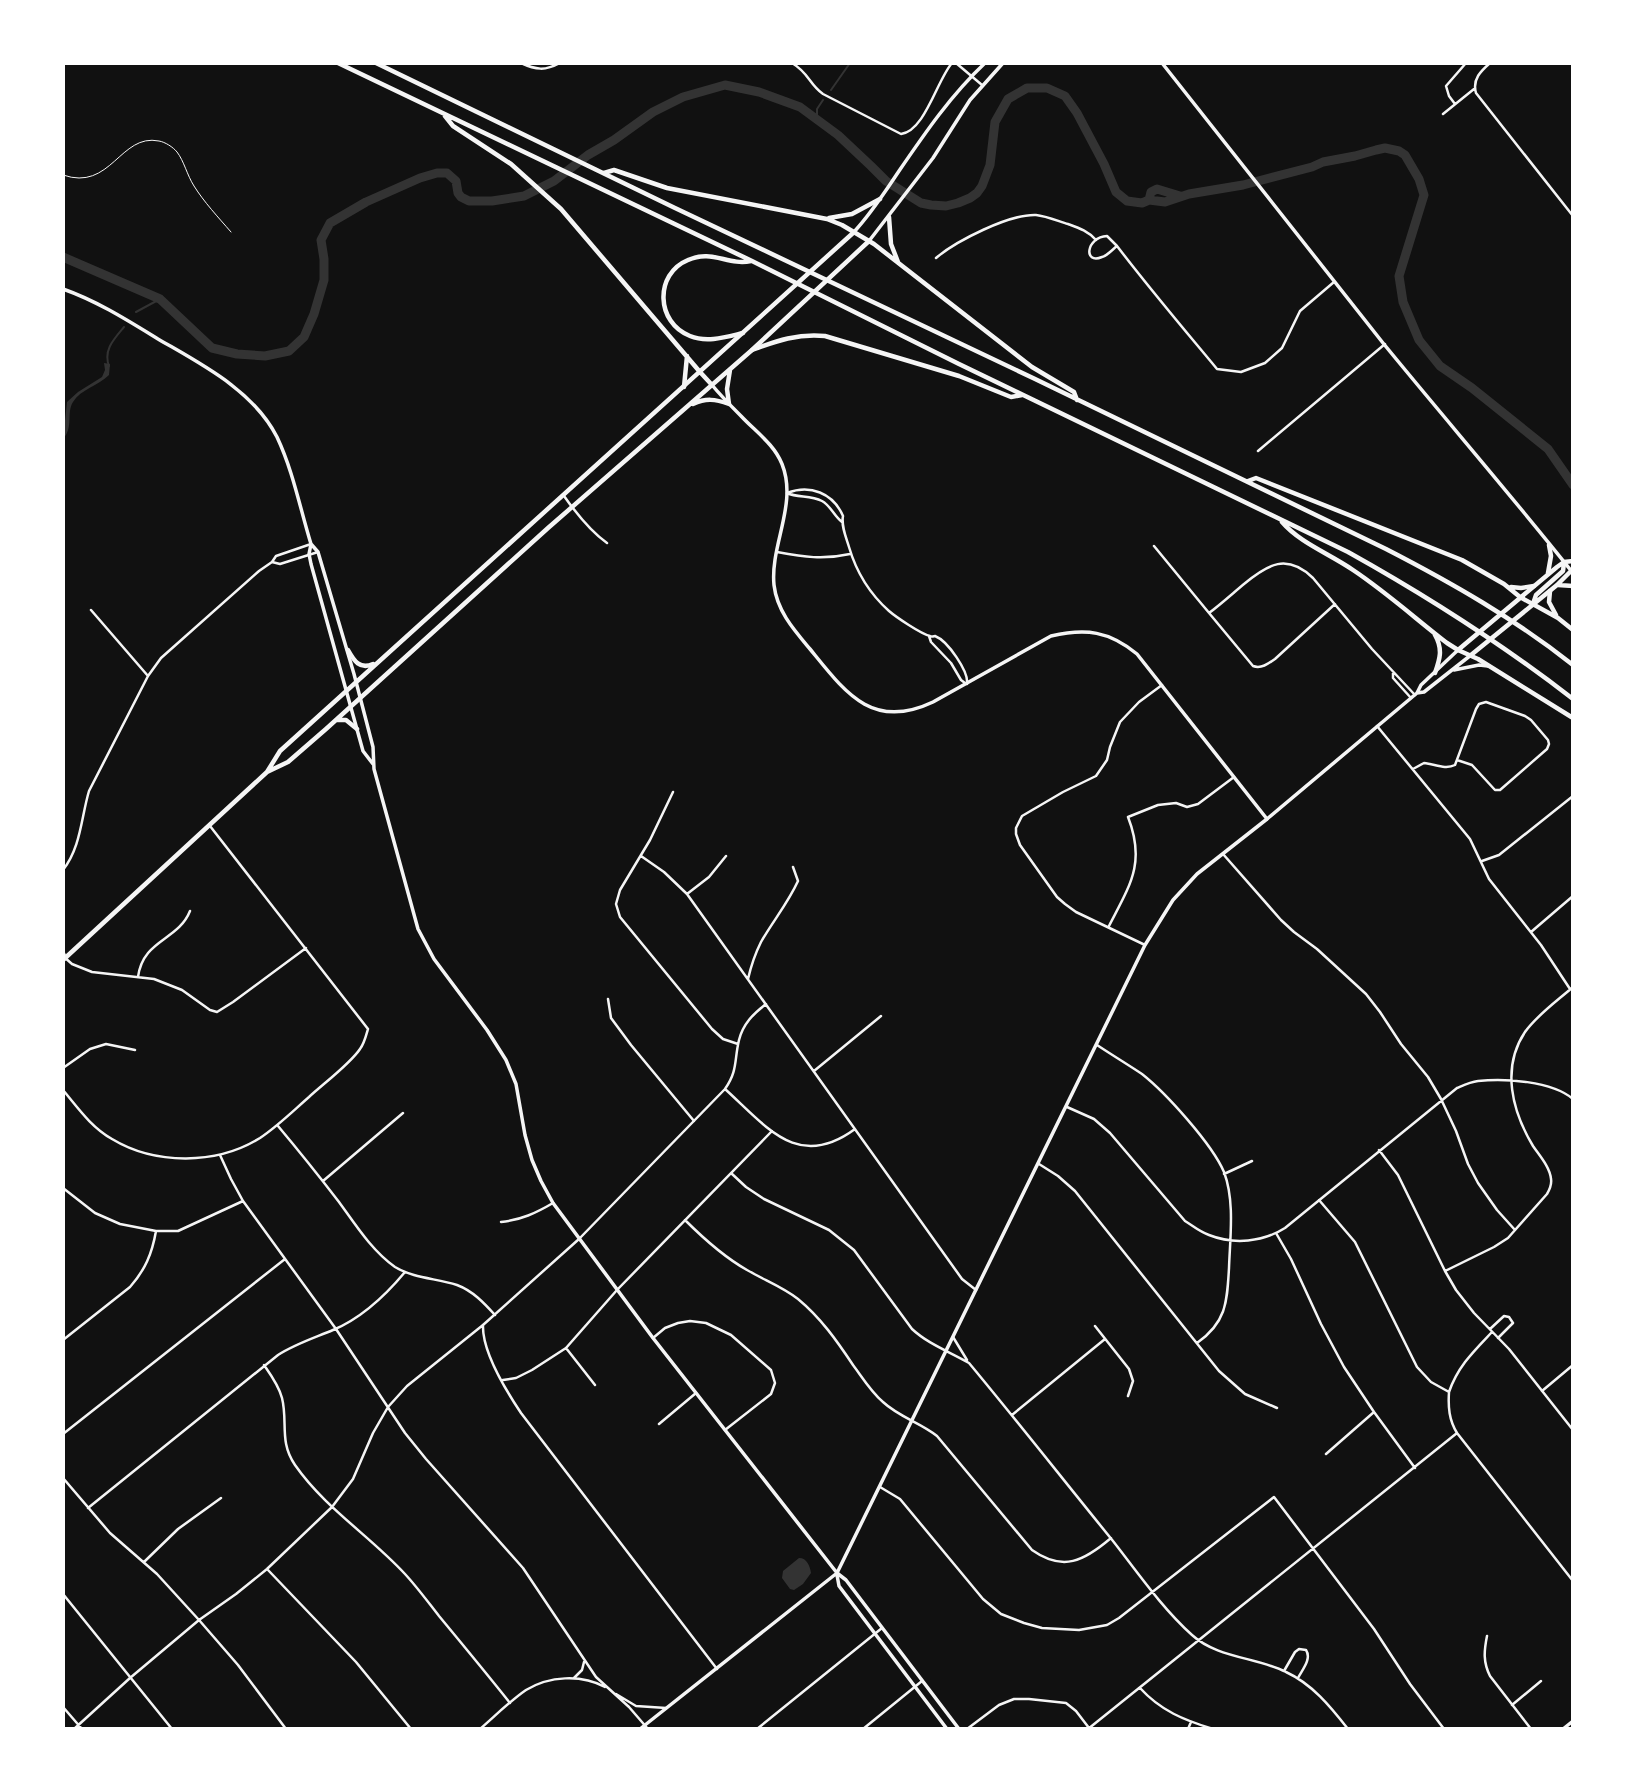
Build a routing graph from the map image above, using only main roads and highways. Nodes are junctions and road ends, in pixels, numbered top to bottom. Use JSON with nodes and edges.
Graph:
{"nodes":[{"id":1,"x":338,"y":63,"type":"edge"},
{"id":2,"x":376,"y":63,"type":"edge"},
{"id":3,"x":985,"y":63,"type":"edge"},
{"id":4,"x":1003,"y":63,"type":"edge"},
{"id":5,"x":1162,"y":63,"type":"edge"},
{"id":6,"x":442,"y":113,"type":"junction"},
{"id":7,"x":601,"y":172,"type":"junction"},
{"id":8,"x":880,"y":199,"type":"junction"},
{"id":9,"x":889,"y":217,"type":"junction"},
{"id":10,"x":827,"y":219,"type":"junction"},
{"id":11,"x":853,"y":233,"type":"junction"},
{"id":12,"x":869,"y":241,"type":"junction"},
{"id":13,"x":752,"y":261,"type":"junction"},
{"id":14,"x":898,"y":263,"type":"junction"},
{"id":15,"x":63,"y":289,"type":"edge"},
{"id":16,"x":743,"y":334,"type":"junction"},
{"id":17,"x":752,"y":350,"type":"junction"},
{"id":18,"x":687,"y":356,"type":"junction"},
{"id":19,"x":731,"y":368,"type":"junction"},
{"id":20,"x":700,"y":372,"type":"junction"},
{"id":21,"x":712,"y":385,"type":"junction"},
{"id":22,"x":684,"y":387,"type":"junction"},
{"id":23,"x":1022,"y":394,"type":"junction"},
{"id":24,"x":1077,"y":400,"type":"junction"},
{"id":25,"x":729,"y":404,"type":"junction"},
{"id":26,"x":689,"y":406,"type":"junction"},
{"id":27,"x":1248,"y":481,"type":"junction"},
{"id":28,"x":1279,"y":518,"type":"junction"},
{"id":29,"x":311,"y":544,"type":"junction"},
{"id":30,"x":1549,"y":545,"type":"junction"},
{"id":31,"x":1573,"y":561,"type":"edge"},
{"id":32,"x":1564,"y":562,"type":"junction"},
{"id":33,"x":1573,"y":571,"type":"edge"},
{"id":34,"x":1548,"y":574,"type":"junction"},
{"id":35,"x":1504,"y":584,"type":"junction"},
{"id":36,"x":1557,"y":584,"type":"junction"},
{"id":37,"x":1534,"y":586,"type":"junction"},
{"id":38,"x":1573,"y":586,"type":"edge"},
{"id":39,"x":1550,"y":591,"type":"junction"},
{"id":40,"x":1520,"y":597,"type":"junction"},
{"id":41,"x":1532,"y":605,"type":"junction"},
{"id":42,"x":1558,"y":618,"type":"junction"},
{"id":43,"x":1573,"y":630,"type":"edge"},
{"id":44,"x":1433,"y":632,"type":"junction"},
{"id":45,"x":348,"y":650,"type":"junction"},
{"id":46,"x":1458,"y":650,"type":"junction"},
{"id":47,"x":1471,"y":655,"type":"junction"},
{"id":48,"x":380,"y":660,"type":"junction"},
{"id":49,"x":1573,"y":665,"type":"edge"},
{"id":50,"x":1490,"y":666,"type":"junction"},
{"id":51,"x":1452,"y":670,"type":"junction"},
{"id":52,"x":1434,"y":673,"type":"junction"},
{"id":53,"x":356,"y":682,"type":"junction"},
{"id":54,"x":346,"y":691,"type":"junction"},
{"id":55,"x":1414,"y":695,"type":"junction"},
{"id":56,"x":360,"y":698,"type":"junction"},
{"id":57,"x":1573,"y":699,"type":"edge"},
{"id":58,"x":351,"y":706,"type":"junction"},
{"id":59,"x":1573,"y":718,"type":"edge"},
{"id":60,"x":335,"y":720,"type":"junction"},
{"id":61,"x":357,"y":729,"type":"junction"},
{"id":62,"x":373,"y":764,"type":"junction"},
{"id":63,"x":267,"y":772,"type":"junction"},
{"id":64,"x":1267,"y":818,"type":"junction"},
{"id":65,"x":64,"y":958,"type":"edge"},
{"id":66,"x":837,"y":1573,"type":"junction"},
{"id":67,"x":1573,"y":1721,"type":"edge"},
{"id":68,"x":647,"y":1727,"type":"edge"},
{"id":69,"x":640,"y":1729,"type":"edge"},
{"id":70,"x":947,"y":1729,"type":"edge"},
{"id":71,"x":959,"y":1729,"type":"edge"},
{"id":72,"x":1563,"y":1729,"type":"edge"}],
"edges":[{"from":1,"to":6,"type":"main road"},
{"from":2,"to":7,"type":"main road"},
{"from":3,"to":8,"type":"main road"},
{"from":4,"to":9,"type":"main road"},
{"from":5,"to":30,"type":"main road"},
{"from":6,"to":13,"type":"main road"},
{"from":6,"to":18,"type":"main road"},
{"from":7,"to":10,"type":"main road"},
{"from":7,"to":24,"type":"main road"},
{"from":8,"to":10,"type":"main road"},
{"from":8,"to":11,"type":"main road"},
{"from":9,"to":12,"type":"main road"},
{"from":9,"to":14,"type":"main road"},
{"from":10,"to":11,"type":"main road"},
{"from":11,"to":12,"type":"main road"},
{"from":11,"to":16,"type":"main road"},
{"from":12,"to":14,"type":"main road"},
{"from":12,"to":17,"type":"main road"},
{"from":13,"to":16,"type":"main road"},
{"from":13,"to":23,"type":"main road"},
{"from":14,"to":24,"type":"main road"},
{"from":15,"to":29,"type":"main road"},
{"from":16,"to":20,"type":"main road"},
{"from":17,"to":19,"type":"main road"},
{"from":17,"to":23,"type":"main road"},
{"from":18,"to":20,"type":"main road"},
{"from":18,"to":22,"type":"main road"},
{"from":19,"to":21,"type":"main road"},
{"from":19,"to":25,"type":"main road"},
{"from":20,"to":21,"type":"main road"},
{"from":20,"to":22,"type":"main road"},
{"from":21,"to":25,"type":"main road"},
{"from":21,"to":26,"type":"main road"},
{"from":22,"to":48,"type":"main road"},
{"from":23,"to":28,"type":"main road"},
{"from":24,"to":27,"type":"main road"},
{"from":25,"to":26,"type":"main road"},
{"from":25,"to":64,"type":"main road"},
{"from":26,"to":56,"type":"main road"},
{"from":27,"to":35,"type":"main road"},
{"from":27,"to":49,"type":"main road"},
{"from":28,"to":44,"type":"main road"},
{"from":28,"to":57,"type":"main road"},
{"from":29,"to":45,"type":"main road"},
{"from":29,"to":54,"type":"main road"},
{"from":30,"to":32,"type":"main road"},
{"from":30,"to":34,"type":"main road"},
{"from":31,"to":32,"type":"main road"},
{"from":32,"to":33,"type":"main road"},
{"from":32,"to":34,"type":"main road"},
{"from":32,"to":41,"type":"main road"},
{"from":33,"to":36,"type":"main road"},
{"from":34,"to":37,"type":"main road"},
{"from":35,"to":37,"type":"main road"},
{"from":35,"to":40,"type":"main road"},
{"from":36,"to":38,"type":"main road"},
{"from":36,"to":39,"type":"main road"},
{"from":37,"to":40,"type":"main road"},
{"from":39,"to":41,"type":"main road"},
{"from":39,"to":42,"type":"main road"},
{"from":40,"to":41,"type":"main road"},
{"from":40,"to":46,"type":"main road"},
{"from":41,"to":42,"type":"main road"},
{"from":41,"to":47,"type":"main road"},
{"from":42,"to":43,"type":"main road"},
{"from":44,"to":46,"type":"main road"},
{"from":44,"to":52,"type":"main road"},
{"from":45,"to":48,"type":"main road"},
{"from":45,"to":53,"type":"main road"},
{"from":46,"to":47,"type":"main road"},
{"from":46,"to":52,"type":"main road"},
{"from":47,"to":50,"type":"main road"},
{"from":47,"to":51,"type":"main road"},
{"from":48,"to":53,"type":"main road"},
{"from":50,"to":51,"type":"main road"},
{"from":50,"to":59,"type":"main road"},
{"from":51,"to":55,"type":"main road"},
{"from":52,"to":55,"type":"main road"},
{"from":53,"to":54,"type":"main road"},
{"from":53,"to":56,"type":"main road"},
{"from":54,"to":58,"type":"main road"},
{"from":54,"to":63,"type":"main road"},
{"from":55,"to":64,"type":"main road"},
{"from":56,"to":58,"type":"main road"},
{"from":56,"to":62,"type":"main road"},
{"from":58,"to":60,"type":"main road"},
{"from":58,"to":61,"type":"main road"},
{"from":60,"to":61,"type":"main road"},
{"from":60,"to":63,"type":"main road"},
{"from":61,"to":62,"type":"main road"},
{"from":62,"to":66,"type":"main road"},
{"from":63,"to":65,"type":"main road"},
{"from":64,"to":66,"type":"main road"},
{"from":66,"to":68,"type":"main road"},
{"from":66,"to":70,"type":"main road"},
{"from":66,"to":71,"type":"main road"},
{"from":67,"to":72,"type":"main road"},
{"from":68,"to":69,"type":"main road"}]}
